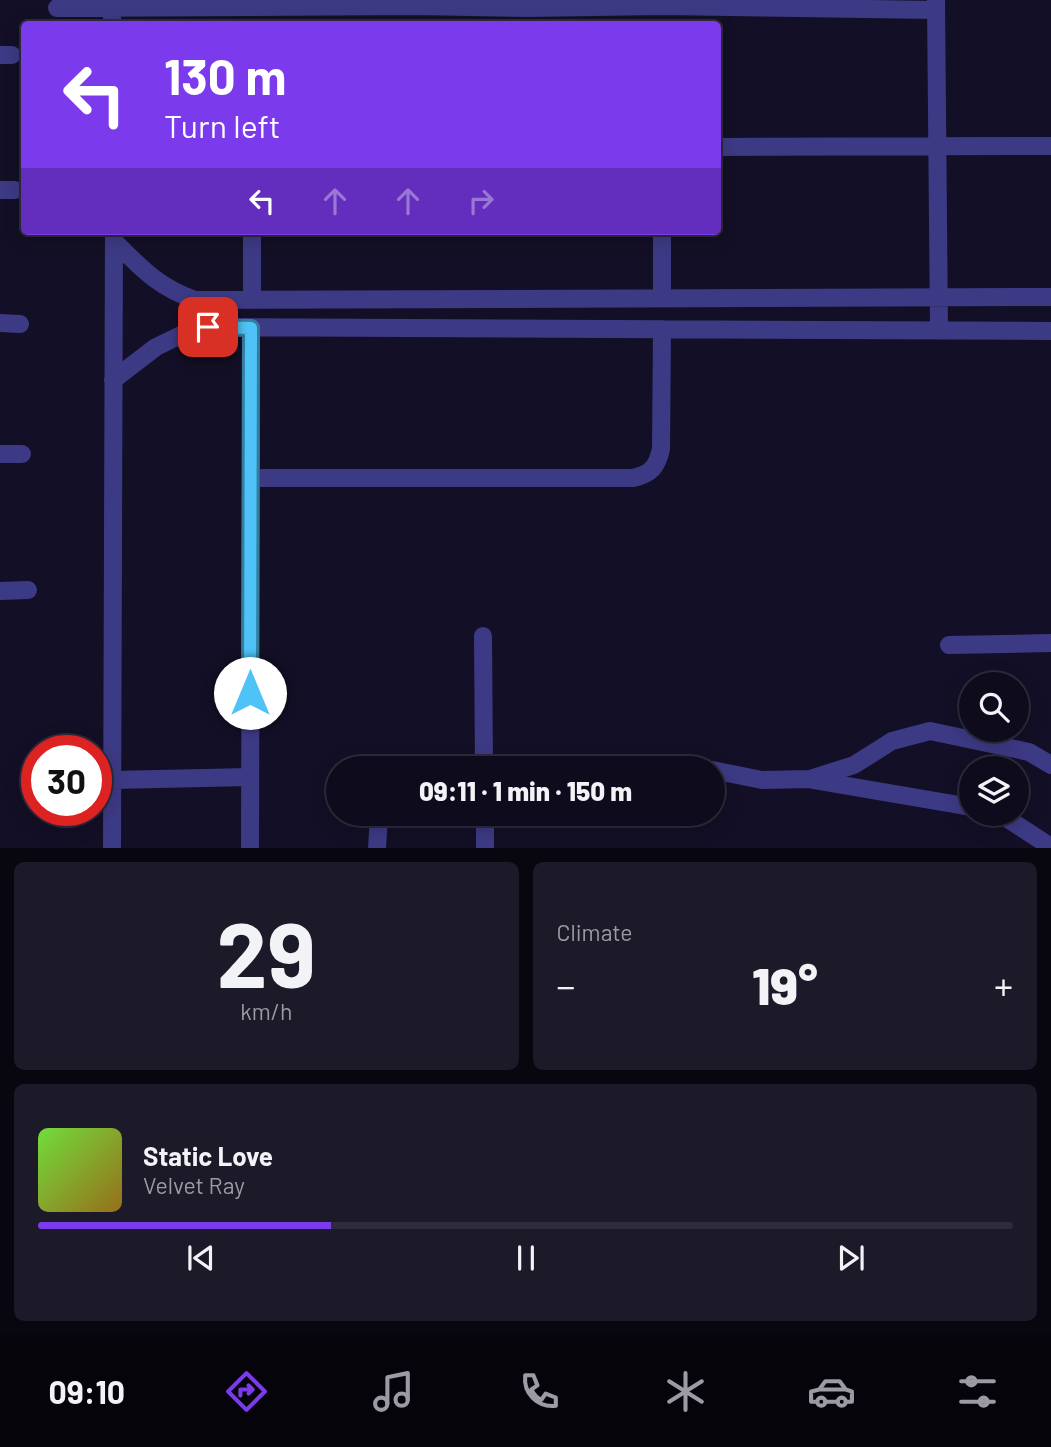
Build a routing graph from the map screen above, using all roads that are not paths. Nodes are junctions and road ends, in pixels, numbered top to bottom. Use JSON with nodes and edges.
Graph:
{"nodes":[{"id":1,"x":304,"y":3,"type":"edge"},
{"id":2,"x":416,"y":3,"type":"edge"},
{"id":3,"x":528,"y":4,"type":"edge"},
{"id":4,"x":798,"y":4,"type":"edge"},
{"id":5,"x":936,"y":5,"type":"edge"},
{"id":6,"x":57,"y":8,"type":"dead end"},
{"id":7,"x":663,"y":10,"type":"edge"},
{"id":8,"x":112,"y":15,"type":"edge"},
{"id":9,"x":251,"y":16,"type":"edge"},
{"id":10,"x":1051,"y":146,"type":"edge"},
{"id":11,"x":721,"y":147,"type":"edge"},
{"id":12,"x":937,"y":147,"type":"junction"},
{"id":13,"x":252,"y":235,"type":"edge"},
{"id":14,"x":662,"y":235,"type":"edge"},
{"id":15,"x":114,"y":236,"type":"edge"},
{"id":16,"x":938,"y":297,"type":"junction"},
{"id":17,"x":1051,"y":297,"type":"edge"},
{"id":18,"x":662,"y":298,"type":"junction"},
{"id":19,"x":252,"y":300,"type":"junction"},
{"id":20,"x":0,"y":323,"type":"edge"},
{"id":21,"x":20,"y":324,"type":"dead end"},
{"id":22,"x":251,"y":328,"type":"junction"},
{"id":23,"x":662,"y":329,"type":"junction"},
{"id":24,"x":939,"y":330,"type":"junction"},
{"id":25,"x":1051,"y":331,"type":"edge"},
{"id":26,"x":113,"y":380,"type":"junction"},
{"id":27,"x":0,"y":454,"type":"edge"},
{"id":28,"x":22,"y":454,"type":"dead end"},
{"id":29,"x":251,"y":478,"type":"junction"},
{"id":30,"x":27,"y":590,"type":"dead end"},
{"id":31,"x":0,"y":591,"type":"edge"},
{"id":32,"x":483,"y":636,"type":"dead end"},
{"id":33,"x":1051,"y":643,"type":"edge"},
{"id":34,"x":949,"y":645,"type":"dead end"},
{"id":35,"x":484,"y":756,"type":"edge"},
{"id":36,"x":1051,"y":765,"type":"edge"},
{"id":37,"x":725,"y":773,"type":"edge"},
{"id":38,"x":250,"y":777,"type":"junction"},
{"id":39,"x":810,"y":779,"type":"junction"},
{"id":40,"x":112,"y":780,"type":"joint"},
{"id":41,"x":959,"y":805,"type":"edge"},
{"id":42,"x":112,"y":826,"type":"edge"},
{"id":43,"x":378,"y":826,"type":"edge"},
{"id":44,"x":485,"y":826,"type":"edge"},
{"id":45,"x":1021,"y":826,"type":"edge"},
{"id":46,"x":1049,"y":842,"type":"edge"},
{"id":47,"x":112,"y":848,"type":"edge"},
{"id":48,"x":250,"y":848,"type":"edge"},
{"id":49,"x":377,"y":848,"type":"edge"},
{"id":50,"x":485,"y":848,"type":"edge"}],
"edges":[{"from":1,"to":2,"type":"street"},
{"from":1,"to":9,"type":"street"},
{"from":2,"to":3,"type":"street"},
{"from":3,"to":7,"type":"street"},
{"from":4,"to":5,"type":"street"},
{"from":4,"to":7,"type":"street"},
{"from":5,"to":12,"type":"street"},
{"from":6,"to":8,"type":"street"},
{"from":8,"to":9,"type":"street"},
{"from":10,"to":12,"type":"street"},
{"from":11,"to":12,"type":"street"},
{"from":12,"to":16,"type":"street"},
{"from":13,"to":19,"type":"street"},
{"from":14,"to":18,"type":"street"},
{"from":15,"to":19,"type":"street"},
{"from":15,"to":26,"type":"street"},
{"from":16,"to":17,"type":"street"},
{"from":16,"to":18,"type":"street"},
{"from":16,"to":24,"type":"street"},
{"from":18,"to":19,"type":"street"},
{"from":20,"to":21,"type":"street"},
{"from":22,"to":23,"type":"street"},
{"from":22,"to":26,"type":"street"},
{"from":22,"to":29,"type":"street"},
{"from":23,"to":24,"type":"street"},
{"from":23,"to":29,"type":"street"},
{"from":24,"to":25,"type":"street"},
{"from":26,"to":40,"type":"street"},
{"from":27,"to":28,"type":"street"},
{"from":29,"to":38,"type":"street"},
{"from":30,"to":31,"type":"street"},
{"from":32,"to":35,"type":"street"},
{"from":33,"to":34,"type":"street"},
{"from":36,"to":39,"type":"street"},
{"from":37,"to":39,"type":"street"},
{"from":38,"to":40,"type":"street"},
{"from":38,"to":48,"type":"street"},
{"from":39,"to":41,"type":"street"},
{"from":42,"to":47,"type":"street"},
{"from":43,"to":49,"type":"street"},
{"from":44,"to":50,"type":"street"},
{"from":45,"to":46,"type":"street"}]}
